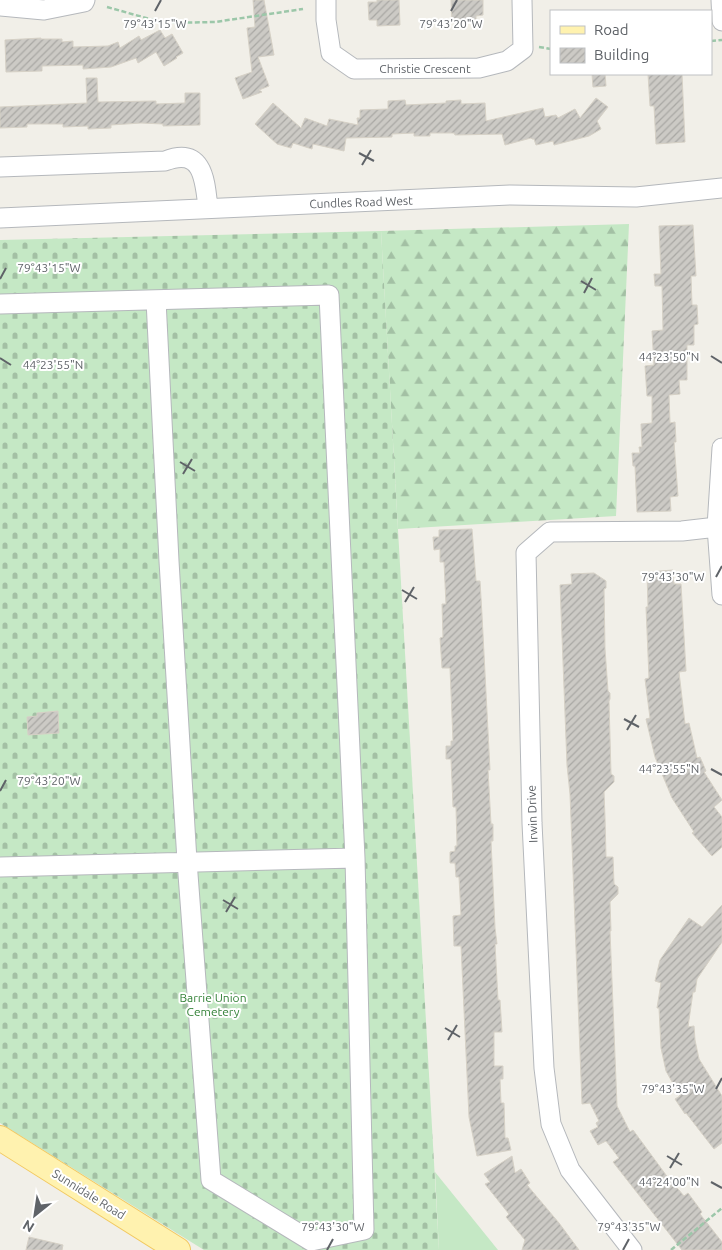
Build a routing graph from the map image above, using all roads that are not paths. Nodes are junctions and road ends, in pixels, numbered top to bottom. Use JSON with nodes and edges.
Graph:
{"nodes":[{"id":1,"x":85,"y":0,"type":"edge"},
{"id":2,"x":326,"y":0,"type":"edge"},
{"id":3,"x":522,"y":0,"type":"edge"},
{"id":4,"x":721,"y":0,"type":"edge"},
{"id":5,"x":0,"y":6,"type":"edge"},
{"id":6,"x":722,"y":21,"type":"edge"},
{"id":7,"x":0,"y":167,"type":"edge"},
{"id":8,"x":722,"y":188,"type":"edge"},
{"id":9,"x":208,"y":208,"type":"junction"},
{"id":10,"x":0,"y":218,"type":"edge"},
{"id":11,"x":156,"y":300,"type":"junction"},
{"id":12,"x":0,"y":304,"type":"edge"},
{"id":13,"x":722,"y":448,"type":"edge"},
{"id":14,"x":717,"y":527,"type":"junction"},
{"id":15,"x":722,"y":595,"type":"edge"},
{"id":16,"x":355,"y":858,"type":"junction"},
{"id":17,"x":187,"y":861,"type":"junction"},
{"id":18,"x":0,"y":867,"type":"edge"},
{"id":19,"x":0,"y":1138,"type":"edge"},
{"id":20,"x":178,"y":1250,"type":"edge"},
{"id":21,"x":632,"y":1250,"type":"edge"}],
"edges":[{"from":1,"to":5,"type":"street"},
{"from":2,"to":3,"type":"street","name":"Christie Crescent"},
{"from":4,"to":6,"type":"street"},
{"from":7,"to":9,"type":"street"},
{"from":8,"to":9,"type":"street","name":"Cundles Road West"},
{"from":9,"to":10,"type":"street","name":"Cundles Road West"},
{"from":11,"to":12,"type":"street"},
{"from":11,"to":16,"type":"street"},
{"from":11,"to":17,"type":"street"},
{"from":13,"to":14,"type":"street"},
{"from":14,"to":15,"type":"street"},
{"from":14,"to":21,"type":"street","name":"Irwin Drive"},
{"from":16,"to":17,"type":"street"},
{"from":16,"to":17,"type":"street"},
{"from":17,"to":18,"type":"street"},
{"from":19,"to":20,"type":"main road","name":"Sunnidale Road"}]}
